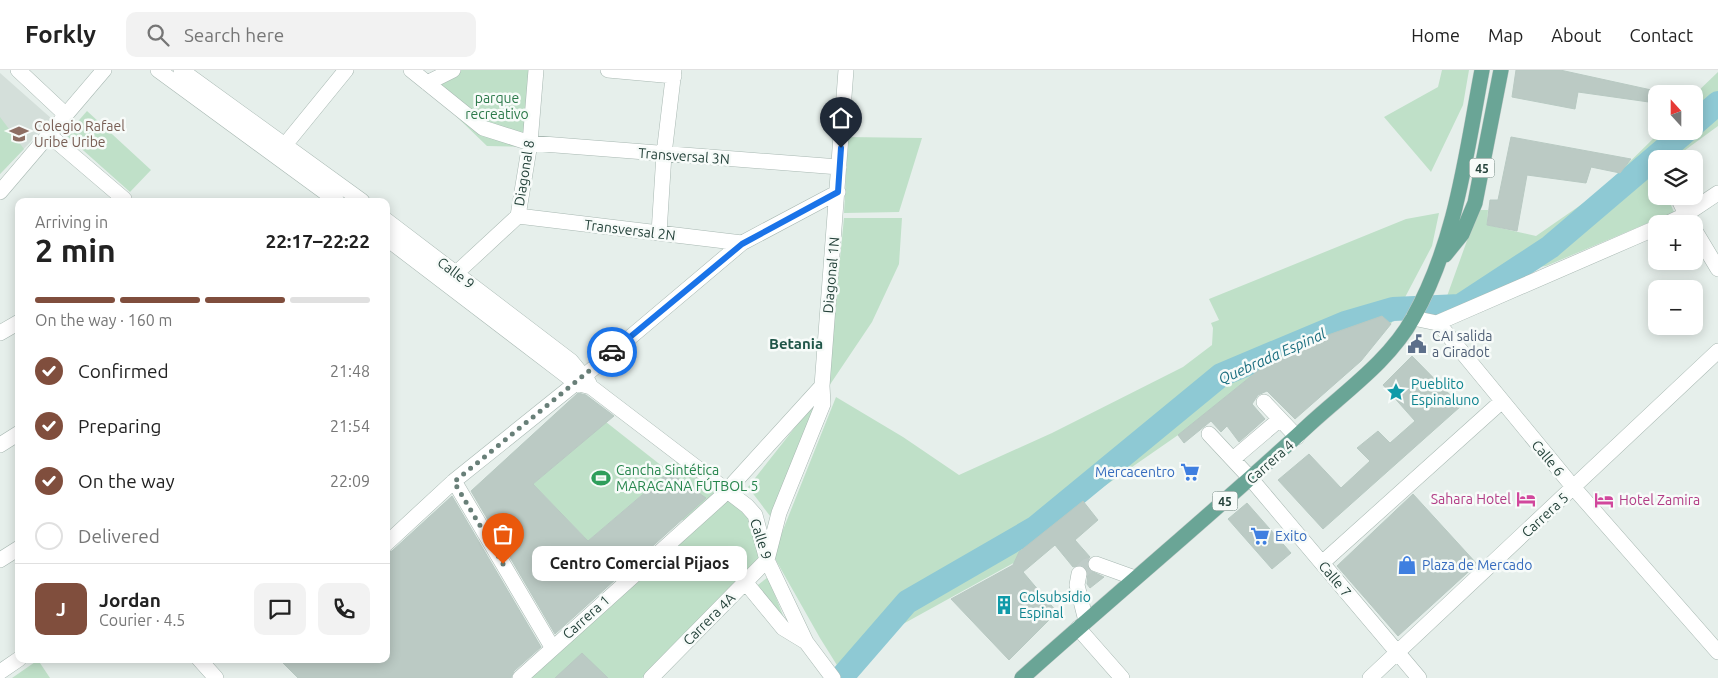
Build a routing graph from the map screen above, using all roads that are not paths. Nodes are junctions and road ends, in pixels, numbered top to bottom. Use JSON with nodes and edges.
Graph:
{"nodes":[{"id":1,"x":18,"y":70,"type":"edge"},
{"id":2,"x":104,"y":70,"type":"edge"},
{"id":3,"x":158,"y":70,"type":"edge"},
{"id":4,"x":181,"y":70,"type":"edge"},
{"id":5,"x":346,"y":70,"type":"edge"},
{"id":6,"x":411,"y":70,"type":"edge"},
{"id":7,"x":453,"y":70,"type":"edge"},
{"id":8,"x":536,"y":70,"type":"edge"},
{"id":9,"x":608,"y":70,"type":"edge"},
{"id":10,"x":846,"y":70,"type":"edge"},
{"id":11,"x":1482,"y":70,"type":"edge"},
{"id":12,"x":1501,"y":70,"type":"edge"},
{"id":13,"x":674,"y":73,"type":"edge"},
{"id":14,"x":427,"y":83,"type":"junction"},
{"id":15,"x":66,"y":115,"type":"junction"},
{"id":16,"x":49,"y":135,"type":"junction"},
{"id":17,"x":530,"y":143,"type":"junction"},
{"id":18,"x":281,"y":150,"type":"junction"},
{"id":19,"x":664,"y":154,"type":"junction"},
{"id":20,"x":839,"y":167,"type":"junction"},
{"id":21,"x":0,"y":192,"type":"edge"},
{"id":22,"x":838,"y":192,"type":"junction"},
{"id":23,"x":1718,"y":193,"type":"edge"},
{"id":24,"x":122,"y":198,"type":"edge"},
{"id":25,"x":334,"y":198,"type":"edge"},
{"id":26,"x":357,"y":198,"type":"edge"},
{"id":27,"x":1694,"y":215,"type":"edge"},
{"id":28,"x":518,"y":216,"type":"junction"},
{"id":29,"x":390,"y":224,"type":"edge"},
{"id":30,"x":1648,"y":231,"type":"edge"},
{"id":31,"x":659,"y":234,"type":"junction"},
{"id":32,"x":390,"y":240,"type":"edge"},
{"id":33,"x":742,"y":244,"type":"junction"},
{"id":34,"x":1703,"y":244,"type":"edge"},
{"id":35,"x":1442,"y":258,"type":"junction"},
{"id":36,"x":1718,"y":269,"type":"edge"},
{"id":37,"x":451,"y":278,"type":"junction"},
{"id":38,"x":1414,"y":316,"type":"junction"},
{"id":39,"x":1437,"y":323,"type":"junction"},
{"id":40,"x":1718,"y":351,"type":"edge"},
{"id":41,"x":584,"y":382,"type":"junction"},
{"id":42,"x":822,"y":386,"type":"junction"},
{"id":43,"x":1264,"y":402,"type":"dead end"},
{"id":44,"x":1501,"y":402,"type":"junction"},
{"id":45,"x":1280,"y":419,"type":"junction"},
{"id":46,"x":1209,"y":434,"type":"dead end"},
{"id":47,"x":15,"y":436,"type":"edge"},
{"id":48,"x":1297,"y":437,"type":"junction"},
{"id":49,"x":0,"y":445,"type":"edge"},
{"id":50,"x":1233,"y":458,"type":"junction"},
{"id":51,"x":1251,"y":479,"type":"junction"},
{"id":52,"x":454,"y":482,"type":"junction"},
{"id":53,"x":1574,"y":488,"type":"junction"},
{"id":54,"x":727,"y":490,"type":"junction"},
{"id":55,"x":390,"y":540,"type":"edge"},
{"id":56,"x":15,"y":551,"type":"edge"},
{"id":57,"x":0,"y":560,"type":"edge"},
{"id":58,"x":767,"y":560,"type":"junction"},
{"id":59,"x":1322,"y":563,"type":"junction"},
{"id":60,"x":1096,"y":564,"type":"dead end"},
{"id":61,"x":1079,"y":574,"type":"dead end"},
{"id":62,"x":1135,"y":578,"type":"junction"},
{"id":63,"x":746,"y":583,"type":"junction"},
{"id":64,"x":1082,"y":624,"type":"junction"},
{"id":65,"x":806,"y":642,"type":"junction"},
{"id":66,"x":552,"y":647,"type":"junction"},
{"id":67,"x":1718,"y":652,"type":"edge"},
{"id":68,"x":1397,"y":653,"type":"junction"},
{"id":69,"x":15,"y":662,"type":"edge"},
{"id":70,"x":203,"y":663,"type":"edge"},
{"id":71,"x":0,"y":672,"type":"edge"},
{"id":72,"x":216,"y":678,"type":"edge"},
{"id":73,"x":520,"y":678,"type":"edge"},
{"id":74,"x":651,"y":678,"type":"edge"},
{"id":75,"x":833,"y":678,"type":"edge"},
{"id":76,"x":1022,"y":678,"type":"edge"},
{"id":77,"x":1122,"y":678,"type":"edge"},
{"id":78,"x":1370,"y":678,"type":"edge"},
{"id":79,"x":1419,"y":678,"type":"edge"}],
"edges":[{"from":1,"to":15,"type":"street"},
{"from":2,"to":15,"type":"street"},
{"from":3,"to":18,"type":"street"},
{"from":4,"to":18,"type":"street"},
{"from":5,"to":18,"type":"street"},
{"from":6,"to":14,"type":"street","name":"Transversal 3N"},
{"from":7,"to":14,"type":"street"},
{"from":8,"to":17,"type":"street","name":"Diagonal 8"},
{"from":9,"to":13,"type":"street"},
{"from":10,"to":20,"type":"street","name":"Diagonal 1N"},
{"from":11,"to":35,"type":"main road","number":"45"},
{"from":12,"to":35,"type":"main road","number":"45"},
{"from":13,"to":19,"type":"street"},
{"from":14,"to":17,"type":"street","name":"Transversal 3N"},
{"from":15,"to":16,"type":"street"},
{"from":16,"to":21,"type":"street"},
{"from":16,"to":24,"type":"street"},
{"from":17,"to":19,"type":"street","name":"Transversal 3N"},
{"from":17,"to":28,"type":"street","name":"Diagonal 8"},
{"from":18,"to":25,"type":"street"},
{"from":18,"to":26,"type":"street"},
{"from":19,"to":20,"type":"street","name":"Transversal 3N"},
{"from":19,"to":31,"type":"street"},
{"from":20,"to":22,"type":"street","name":"Diagonal 1N"},
{"from":22,"to":33,"type":"street"},
{"from":22,"to":42,"type":"street","name":"Diagonal 1N"},
{"from":23,"to":27,"type":"street"},
{"from":28,"to":31,"type":"street","name":"Transversal 2N"},
{"from":28,"to":37,"type":"street"},
{"from":29,"to":37,"type":"street","name":"Calle 9"},
{"from":30,"to":39,"type":"street"},
{"from":31,"to":33,"type":"street","name":"Transversal 2N"},
{"from":32,"to":37,"type":"street","name":"Calle 9"},
{"from":33,"to":41,"type":"street"},
{"from":34,"to":36,"type":"street"},
{"from":35,"to":38,"type":"main road","number":"45"},
{"from":37,"to":41,"type":"street","name":"Calle 9"},
{"from":38,"to":39,"type":"street"},
{"from":38,"to":48,"type":"main road","name":"Carrera 4","number":"45"},
{"from":39,"to":44,"type":"street","name":"Calle 6"},
{"from":40,"to":53,"type":"street","name":"Carrera 5"},
{"from":41,"to":52,"type":"street"},
{"from":41,"to":54,"type":"street","name":"Calle 9"},
{"from":42,"to":54,"type":"street","name":"Carrera 1"},
{"from":42,"to":58,"type":"street","name":"Diagonal 1N"},
{"from":43,"to":45,"type":"street"},
{"from":44,"to":53,"type":"street","name":"Calle 6"},
{"from":44,"to":59,"type":"street"},
{"from":45,"to":48,"type":"street"},
{"from":45,"to":50,"type":"street"},
{"from":46,"to":50,"type":"street","name":"Calle 7"},
{"from":47,"to":49,"type":"street"},
{"from":48,"to":51,"type":"main road","name":"Carrera 4","number":"45"},
{"from":50,"to":51,"type":"street","name":"Calle 7"},
{"from":51,"to":59,"type":"street","name":"Calle 7"},
{"from":51,"to":62,"type":"main road","name":"Carrera 4","number":"45"},
{"from":52,"to":55,"type":"street"},
{"from":52,"to":66,"type":"street"},
{"from":53,"to":67,"type":"street","name":"Calle 6"},
{"from":53,"to":68,"type":"street","name":"Carrera 5"},
{"from":54,"to":58,"type":"street","name":"Calle 9"},
{"from":54,"to":66,"type":"street","name":"Carrera 1"},
{"from":56,"to":57,"type":"street"},
{"from":58,"to":63,"type":"street","name":"Carrera 4A"},
{"from":58,"to":65,"type":"street","name":"Calle 9"},
{"from":59,"to":68,"type":"street","name":"Calle 7"},
{"from":60,"to":62,"type":"street"},
{"from":61,"to":64,"type":"street"},
{"from":62,"to":64,"type":"main road","name":"Carrera 4","number":"45"},
{"from":63,"to":65,"type":"street","name":"Calle 9"},
{"from":63,"to":74,"type":"street","name":"Carrera 4A"},
{"from":64,"to":76,"type":"main road","name":"Carrera 4","number":"45"},
{"from":64,"to":77,"type":"street"},
{"from":65,"to":75,"type":"street","name":"Calle 9"},
{"from":66,"to":73,"type":"street","name":"Carrera 1"},
{"from":68,"to":78,"type":"street","name":"Carrera 5"},
{"from":68,"to":79,"type":"street","name":"Calle 7"},
{"from":69,"to":71,"type":"street"},
{"from":70,"to":72,"type":"street"}]}
